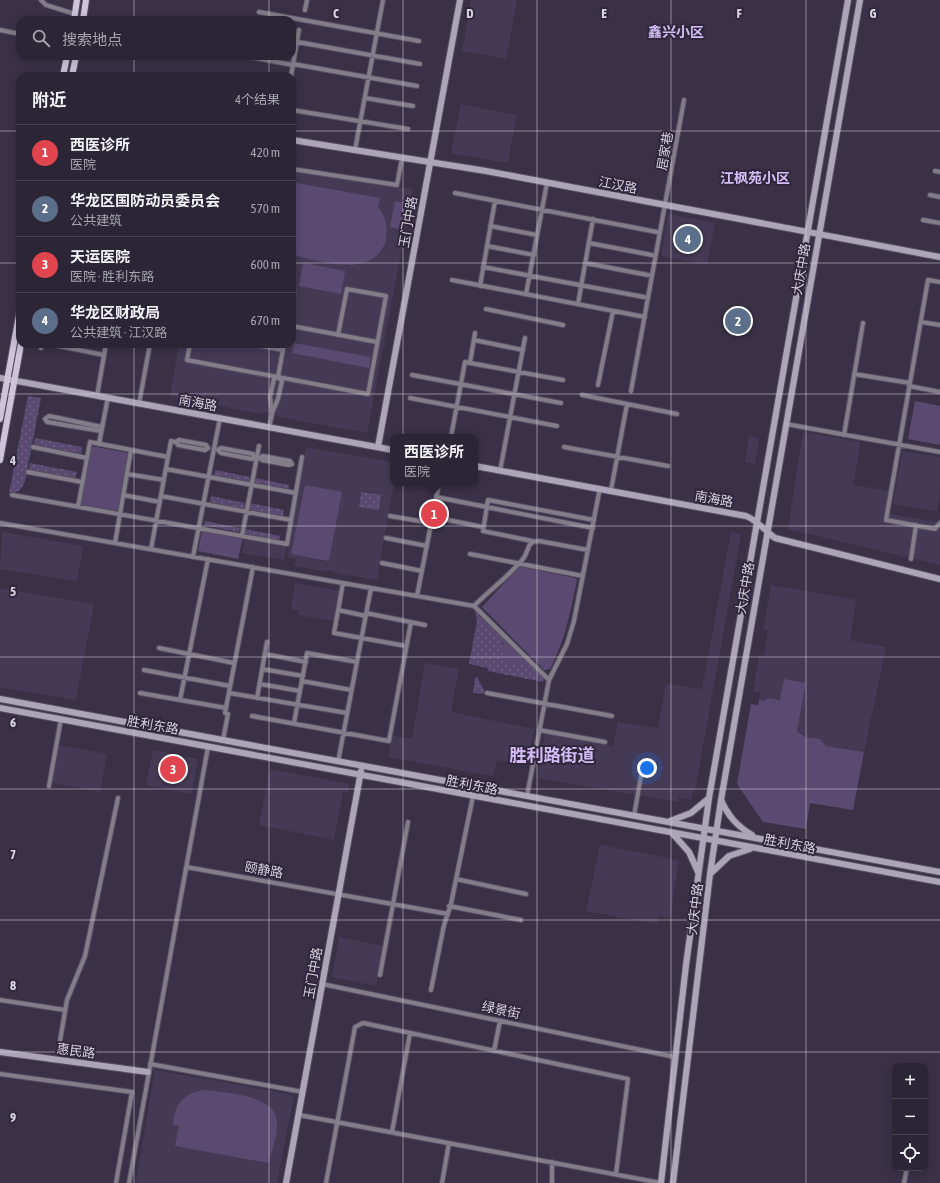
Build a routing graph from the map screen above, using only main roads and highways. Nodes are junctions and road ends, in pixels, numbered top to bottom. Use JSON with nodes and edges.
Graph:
{"nodes":[{"id":1,"x":77,"y":0,"type":"edge"},
{"id":2,"x":86,"y":0,"type":"edge"},
{"id":3,"x":460,"y":0,"type":"edge"},
{"id":4,"x":848,"y":0,"type":"edge"},
{"id":5,"x":860,"y":0,"type":"edge"},
{"id":6,"x":74,"y":16,"type":"edge"},
{"id":7,"x":84,"y":16,"type":"edge"},
{"id":8,"x":66,"y":60,"type":"edge"},
{"id":9,"x":75,"y":60,"type":"edge"},
{"id":10,"x":64,"y":72,"type":"edge"},
{"id":11,"x":73,"y":72,"type":"edge"},
{"id":12,"x":296,"y":141,"type":"edge"},
{"id":13,"x":430,"y":162,"type":"junction"},
{"id":14,"x":806,"y":232,"type":"junction"},
{"id":15,"x":818,"y":234,"type":"junction"},
{"id":16,"x":940,"y":257,"type":"edge"},
{"id":17,"x":16,"y":331,"type":"edge"},
{"id":18,"x":20,"y":348,"type":"edge"},
{"id":19,"x":0,"y":378,"type":"edge"},
{"id":20,"x":7,"y":379,"type":"junction"},
{"id":21,"x":15,"y":381,"type":"junction"},
{"id":22,"x":0,"y":418,"type":"edge"},
{"id":23,"x":378,"y":447,"type":"junction"},
{"id":24,"x":390,"y":449,"type":"edge"},
{"id":25,"x":0,"y":460,"type":"edge"},
{"id":26,"x":478,"y":467,"type":"edge"},
{"id":27,"x":757,"y":524,"type":"junction"},
{"id":28,"x":766,"y":531,"type":"junction"},
{"id":29,"x":940,"y":579,"type":"edge"},
{"id":30,"x":0,"y":699,"type":"edge"},
{"id":31,"x":0,"y":708,"type":"edge"},
{"id":32,"x":362,"y":766,"type":"junction"},
{"id":33,"x":360,"y":775,"type":"junction"},
{"id":34,"x":710,"y":798,"type":"junction"},
{"id":35,"x":721,"y":800,"type":"junction"},
{"id":36,"x":668,"y":822,"type":"junction"},
{"id":37,"x":705,"y":829,"type":"junction"},
{"id":38,"x":716,"y":831,"type":"junction"},
{"id":39,"x":673,"y":834,"type":"junction"},
{"id":40,"x":755,"y":837,"type":"junction"},
{"id":41,"x":703,"y":839,"type":"junction"},
{"id":42,"x":715,"y":841,"type":"junction"},
{"id":43,"x":754,"y":848,"type":"junction"},
{"id":44,"x":940,"y":872,"type":"edge"},
{"id":45,"x":698,"y":873,"type":"junction"},
{"id":46,"x":710,"y":874,"type":"junction"},
{"id":47,"x":940,"y":882,"type":"edge"},
{"id":48,"x":0,"y":1052,"type":"edge"},
{"id":49,"x":148,"y":1072,"type":"road end"},
{"id":50,"x":286,"y":1183,"type":"edge"},
{"id":51,"x":661,"y":1183,"type":"edge"},
{"id":52,"x":672,"y":1183,"type":"edge"}],
"edges":[{"from":1,"to":6,"type":"main road"},
{"from":2,"to":7,"type":"main road"},
{"from":3,"to":13,"type":"main road","name":"玉门中路"},
{"from":4,"to":14,"type":"main road","name":"大庆中路"},
{"from":5,"to":15,"type":"main road","name":"大庆中路"},
{"from":8,"to":10,"type":"main road"},
{"from":9,"to":11,"type":"main road"},
{"from":12,"to":13,"type":"main road","name":"江汉路"},
{"from":13,"to":14,"type":"main road","name":"江汉路"},
{"from":13,"to":23,"type":"main road","name":"玉门中路"},
{"from":14,"to":15,"type":"main road","name":"江汉路"},
{"from":14,"to":27,"type":"main road","name":"大庆中路"},
{"from":15,"to":16,"type":"main road","name":"江汉路"},
{"from":15,"to":28,"type":"main road","name":"大庆中路"},
{"from":17,"to":20,"type":"main road"},
{"from":18,"to":21,"type":"main road"},
{"from":19,"to":20,"type":"main road","name":"南海路"},
{"from":20,"to":21,"type":"main road","name":"南海路"},
{"from":20,"to":22,"type":"main road"},
{"from":21,"to":23,"type":"main road","name":"南海路"},
{"from":21,"to":25,"type":"main road"},
{"from":23,"to":24,"type":"main road","name":"南海路"},
{"from":26,"to":27,"type":"main road","name":"南海路"},
{"from":27,"to":28,"type":"main road","name":"南海路"},
{"from":27,"to":34,"type":"main road","name":"大庆中路"},
{"from":28,"to":29,"type":"main road","name":"南海路"},
{"from":28,"to":35,"type":"main road","name":"大庆中路"},
{"from":30,"to":32,"type":"main road","name":"胜利东路"},
{"from":31,"to":33,"type":"main road","name":"胜利东路"},
{"from":32,"to":33,"type":"main road","name":"玉门中路"},
{"from":32,"to":36,"type":"main road","name":"胜利东路"},
{"from":33,"to":39,"type":"main road","name":"胜利东路"},
{"from":33,"to":50,"type":"main road","name":"玉门中路"},
{"from":34,"to":36,"type":"main road"},
{"from":34,"to":37,"type":"main road","name":"大庆中路"},
{"from":35,"to":38,"type":"main road","name":"大庆中路"},
{"from":35,"to":40,"type":"main road"},
{"from":36,"to":37,"type":"main road","name":"胜利东路"},
{"from":37,"to":38,"type":"main road","name":"胜利东路"},
{"from":37,"to":41,"type":"main road","name":"大庆中路"},
{"from":38,"to":40,"type":"main road","name":"胜利东路"},
{"from":38,"to":42,"type":"main road","name":"大庆中路"},
{"from":39,"to":41,"type":"main road","name":"胜利东路"},
{"from":39,"to":45,"type":"main road"},
{"from":40,"to":44,"type":"main road","name":"胜利东路"},
{"from":41,"to":42,"type":"main road","name":"胜利东路"},
{"from":41,"to":45,"type":"main road","name":"大庆中路"},
{"from":42,"to":43,"type":"main road","name":"胜利东路"},
{"from":42,"to":46,"type":"main road","name":"大庆中路"},
{"from":43,"to":46,"type":"main road"},
{"from":43,"to":47,"type":"main road","name":"胜利东路"},
{"from":45,"to":51,"type":"main road","name":"大庆中路"},
{"from":46,"to":52,"type":"main road","name":"大庆中路"},
{"from":48,"to":49,"type":"main road","name":"惠民路"}]}
